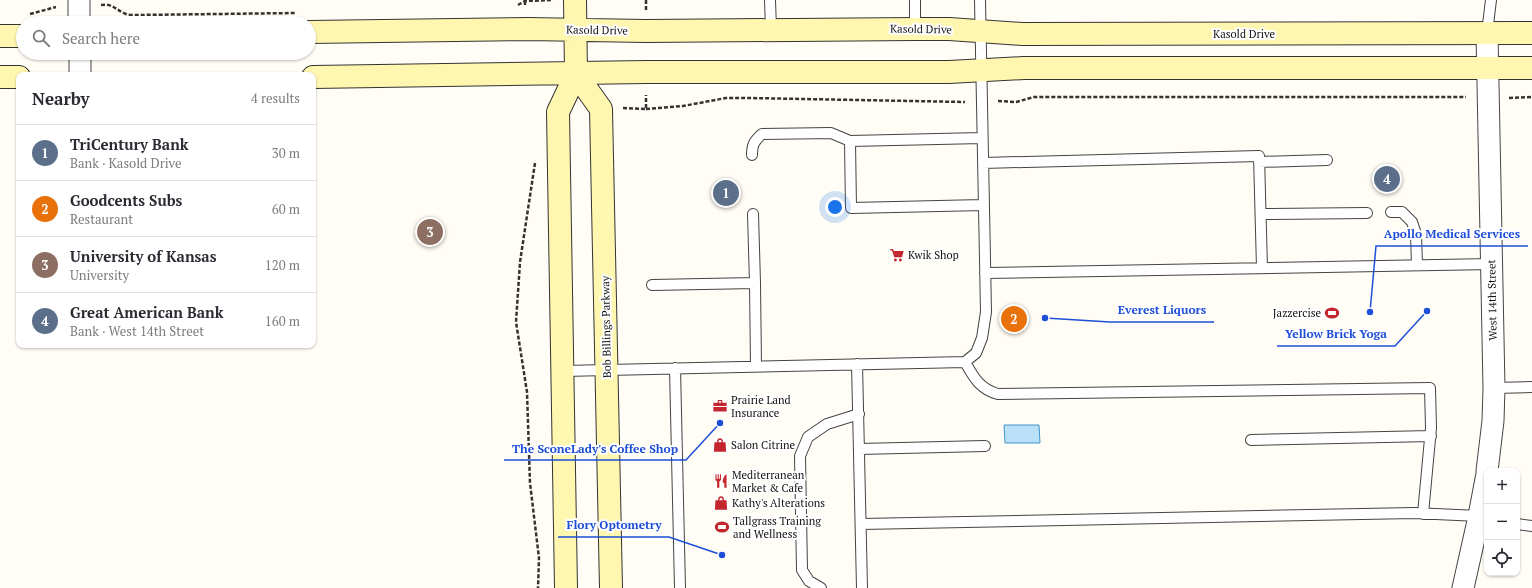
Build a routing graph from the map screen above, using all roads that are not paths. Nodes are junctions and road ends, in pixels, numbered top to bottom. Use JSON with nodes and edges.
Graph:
{"nodes":[{"id":1,"x":575,"y":0,"type":"edge"},
{"id":2,"x":770,"y":0,"type":"edge"},
{"id":3,"x":915,"y":0,"type":"edge"},
{"id":4,"x":980,"y":0,"type":"edge"},
{"id":5,"x":1491,"y":0,"type":"edge"},
{"id":6,"x":316,"y":22,"type":"edge"},
{"id":7,"x":771,"y":29,"type":"junction"},
{"id":8,"x":915,"y":29,"type":"junction"},
{"id":9,"x":575,"y":30,"type":"junction"},
{"id":10,"x":980,"y":31,"type":"junction"},
{"id":11,"x":1487,"y":33,"type":"junction"},
{"id":12,"x":1532,"y":33,"type":"edge"},
{"id":13,"x":0,"y":36,"type":"edge"},
{"id":14,"x":16,"y":36,"type":"edge"},
{"id":15,"x":80,"y":60,"type":"edge"},
{"id":16,"x":1488,"y":68,"type":"junction"},
{"id":17,"x":1532,"y":68,"type":"edge"},
{"id":18,"x":981,"y":70,"type":"junction"},
{"id":19,"x":80,"y":72,"type":"edge"},
{"id":20,"x":576,"y":74,"type":"junction"},
{"id":21,"x":0,"y":77,"type":"edge"},
{"id":22,"x":16,"y":77,"type":"edge"},
{"id":23,"x":316,"y":77,"type":"edge"},
{"id":24,"x":982,"y":138,"type":"junction"},
{"id":25,"x":850,"y":140,"type":"junction"},
{"id":26,"x":752,"y":155,"type":"dead end"},
{"id":27,"x":1328,"y":160,"type":"dead end"},
{"id":28,"x":1259,"y":162,"type":"junction"},
{"id":29,"x":983,"y":163,"type":"junction"},
{"id":30,"x":983,"y":205,"type":"junction"},
{"id":31,"x":1391,"y":212,"type":"dead end"},
{"id":32,"x":1367,"y":213,"type":"dead end"},
{"id":33,"x":753,"y":214,"type":"dead end"},
{"id":34,"x":1261,"y":214,"type":"junction"},
{"id":35,"x":1491,"y":264,"type":"junction"},
{"id":36,"x":1417,"y":265,"type":"junction"},
{"id":37,"x":1262,"y":268,"type":"junction"},
{"id":38,"x":985,"y":273,"type":"junction"},
{"id":39,"x":755,"y":283,"type":"junction"},
{"id":40,"x":652,"y":285,"type":"dead end"},
{"id":41,"x":965,"y":362,"type":"junction"},
{"id":42,"x":857,"y":364,"type":"junction"},
{"id":43,"x":756,"y":366,"type":"junction"},
{"id":44,"x":675,"y":368,"type":"junction"},
{"id":45,"x":607,"y":370,"type":"junction"},
{"id":46,"x":563,"y":371,"type":"junction"},
{"id":47,"x":1532,"y":387,"type":"edge"},
{"id":48,"x":1494,"y":388,"type":"junction"},
{"id":49,"x":858,"y":414,"type":"junction"},
{"id":50,"x":1430,"y":436,"type":"junction"},
{"id":51,"x":1251,"y":440,"type":"dead end"},
{"id":52,"x":985,"y":446,"type":"dead end"},
{"id":53,"x":859,"y":449,"type":"junction"},
{"id":54,"x":1487,"y":468,"type":"edge"},
{"id":55,"x":1484,"y":501,"type":"edge"},
{"id":56,"x":1423,"y":514,"type":"junction"},
{"id":57,"x":1482,"y":520,"type":"edge"},
{"id":58,"x":861,"y":524,"type":"junction"},
{"id":59,"x":1520,"y":524,"type":"edge"},
{"id":60,"x":1532,"y":526,"type":"edge"},
{"id":61,"x":566,"y":588,"type":"edge"},
{"id":62,"x":612,"y":588,"type":"edge"},
{"id":63,"x":680,"y":588,"type":"edge"},
{"id":64,"x":822,"y":588,"type":"edge"},
{"id":65,"x":862,"y":588,"type":"edge"},
{"id":66,"x":1463,"y":588,"type":"edge"}],
"edges":[{"from":1,"to":9,"type":"main road"},
{"from":2,"to":7,"type":"lane"},
{"from":3,"to":8,"type":"lane"},
{"from":4,"to":10,"type":"lane"},
{"from":5,"to":11,"type":"lane"},
{"from":6,"to":9,"type":"main road","name":"Kasold Drive"},
{"from":7,"to":8,"type":"main road","name":"Kasold Drive"},
{"from":7,"to":9,"type":"main road","name":"Kasold Drive"},
{"from":8,"to":10,"type":"main road","name":"Kasold Drive"},
{"from":9,"to":20,"type":"main road"},
{"from":10,"to":11,"type":"main road","name":"Kasold Drive"},
{"from":10,"to":18,"type":"lane"},
{"from":11,"to":12,"type":"main road","name":"Kasold Drive"},
{"from":11,"to":16,"type":"street","name":"West 14th Street"},
{"from":13,"to":14,"type":"main road"},
{"from":15,"to":19,"type":"street"},
{"from":16,"to":17,"type":"main road"},
{"from":16,"to":18,"type":"main road"},
{"from":16,"to":35,"type":"street","name":"West 14th Street"},
{"from":18,"to":20,"type":"main road"},
{"from":18,"to":24,"type":"lane"},
{"from":20,"to":23,"type":"main road"},
{"from":20,"to":45,"type":"main road","name":"Bob Billings Parkway"},
{"from":20,"to":46,"type":"main road"},
{"from":21,"to":22,"type":"main road"},
{"from":24,"to":25,"type":"lane"},
{"from":24,"to":29,"type":"lane"},
{"from":25,"to":26,"type":"lane"},
{"from":25,"to":30,"type":"lane"},
{"from":27,"to":28,"type":"lane"},
{"from":28,"to":29,"type":"lane"},
{"from":28,"to":34,"type":"lane"},
{"from":29,"to":30,"type":"lane"},
{"from":30,"to":38,"type":"lane"},
{"from":31,"to":36,"type":"lane"},
{"from":32,"to":34,"type":"lane"},
{"from":33,"to":39,"type":"lane"},
{"from":34,"to":37,"type":"lane"},
{"from":35,"to":36,"type":"lane"},
{"from":35,"to":48,"type":"street","name":"West 14th Street"},
{"from":36,"to":37,"type":"lane"},
{"from":37,"to":38,"type":"lane"},
{"from":38,"to":41,"type":"lane"},
{"from":39,"to":40,"type":"lane"},
{"from":39,"to":43,"type":"lane"},
{"from":41,"to":42,"type":"lane"},
{"from":41,"to":50,"type":"lane"},
{"from":42,"to":43,"type":"lane"},
{"from":42,"to":49,"type":"lane"},
{"from":43,"to":44,"type":"lane"},
{"from":44,"to":45,"type":"lane"},
{"from":44,"to":63,"type":"lane"},
{"from":45,"to":46,"type":"lane"},
{"from":45,"to":62,"type":"main road","name":"Bob Billings Parkway"},
{"from":46,"to":61,"type":"main road"},
{"from":47,"to":48,"type":"lane"},
{"from":48,"to":54,"type":"street","name":"West 14th Street"},
{"from":49,"to":53,"type":"lane"},
{"from":49,"to":64,"type":"lane"},
{"from":50,"to":51,"type":"lane"},
{"from":50,"to":56,"type":"lane"},
{"from":52,"to":53,"type":"lane"},
{"from":53,"to":58,"type":"lane"},
{"from":55,"to":57,"type":"street","name":"West 14th Street"},
{"from":56,"to":57,"type":"lane"},
{"from":56,"to":58,"type":"lane"},
{"from":57,"to":66,"type":"street","name":"West 14th Street"},
{"from":58,"to":65,"type":"lane"},
{"from":59,"to":60,"type":"lane"}]}
